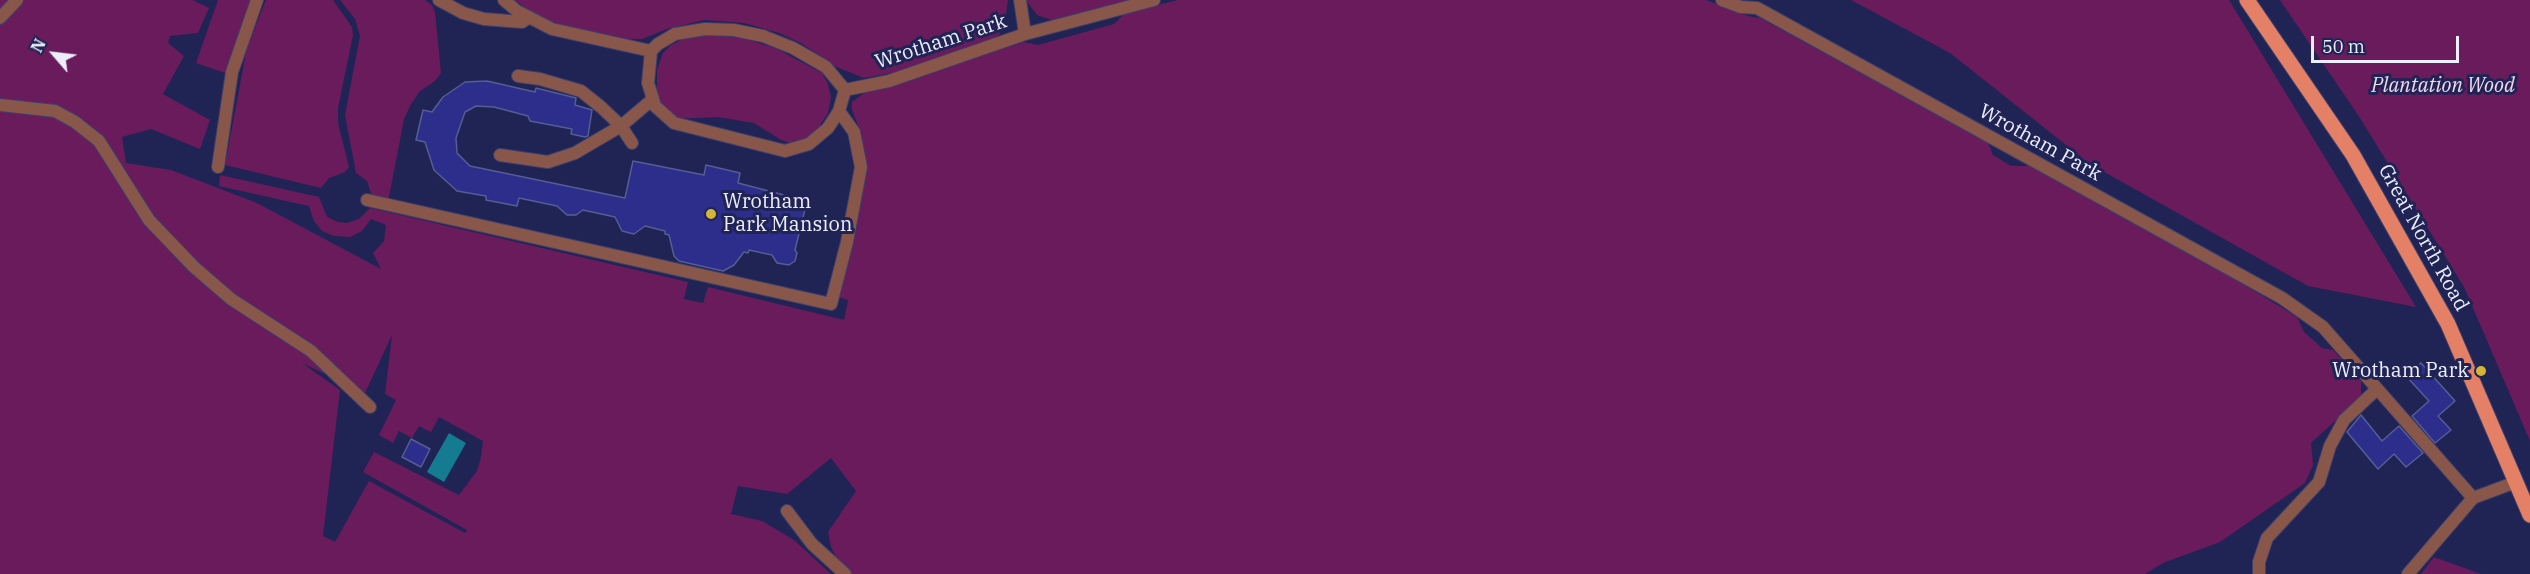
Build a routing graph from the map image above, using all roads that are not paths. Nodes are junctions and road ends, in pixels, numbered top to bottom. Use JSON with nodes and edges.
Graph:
{"nodes":[{"id":1,"x":17,"y":0,"type":"edge"},
{"id":2,"x":257,"y":0,"type":"edge"},
{"id":3,"x":439,"y":0,"type":"edge"},
{"id":4,"x":504,"y":0,"type":"edge"},
{"id":5,"x":1020,"y":0,"type":"edge"},
{"id":6,"x":1154,"y":0,"type":"edge"},
{"id":7,"x":1722,"y":0,"type":"edge"},
{"id":8,"x":2247,"y":0,"type":"edge"},
{"id":9,"x":529,"y":17,"type":"junction"},
{"id":10,"x":0,"y":18,"type":"edge"},
{"id":11,"x":1025,"y":34,"type":"junction"},
{"id":12,"x":651,"y":51,"type":"junction"},
{"id":13,"x":518,"y":76,"type":"dead end"},
{"id":14,"x":845,"y":90,"type":"junction"},
{"id":15,"x":653,"y":99,"type":"junction"},
{"id":16,"x":0,"y":105,"type":"edge"},
{"id":17,"x":839,"y":111,"type":"junction"},
{"id":18,"x":621,"y":126,"type":"junction"},
{"id":19,"x":632,"y":143,"type":"dead end"},
{"id":20,"x":500,"y":155,"type":"dead end"},
{"id":21,"x":218,"y":167,"type":"dead end"},
{"id":22,"x":367,"y":200,"type":"dead end"},
{"id":23,"x":2377,"y":389,"type":"junction"},
{"id":24,"x":370,"y":407,"type":"dead end"},
{"id":25,"x":2516,"y":482,"type":"junction"},
{"id":26,"x":2473,"y":498,"type":"junction"},
{"id":27,"x":787,"y":511,"type":"dead end"},
{"id":28,"x":2530,"y":515,"type":"edge"},
{"id":29,"x":845,"y":574,"type":"edge"},
{"id":30,"x":2259,"y":574,"type":"edge"},
{"id":31,"x":2409,"y":574,"type":"edge"}],
"edges":[{"from":1,"to":10,"type":"lane"},
{"from":2,"to":21,"type":"lane"},
{"from":3,"to":9,"type":"lane"},
{"from":4,"to":9,"type":"lane"},
{"from":5,"to":11,"type":"lane"},
{"from":6,"to":11,"type":"lane","name":"Wrotham Park"},
{"from":7,"to":23,"type":"lane","name":"Wrotham Park"},
{"from":8,"to":25,"type":"main road","name":"Great North Road"},
{"from":9,"to":12,"type":"lane"},
{"from":11,"to":14,"type":"lane","name":"Wrotham Park"},
{"from":12,"to":14,"type":"lane"},
{"from":12,"to":15,"type":"lane"},
{"from":13,"to":18,"type":"lane"},
{"from":14,"to":17,"type":"lane"},
{"from":15,"to":17,"type":"lane"},
{"from":15,"to":18,"type":"lane"},
{"from":16,"to":24,"type":"lane"},
{"from":17,"to":22,"type":"lane"},
{"from":18,"to":19,"type":"lane"},
{"from":18,"to":20,"type":"lane"},
{"from":23,"to":26,"type":"lane","name":"Wrotham Park"},
{"from":23,"to":30,"type":"lane"},
{"from":25,"to":26,"type":"lane"},
{"from":25,"to":28,"type":"main road","name":"Great North Road"},
{"from":26,"to":31,"type":"lane"},
{"from":27,"to":29,"type":"lane"}]}
